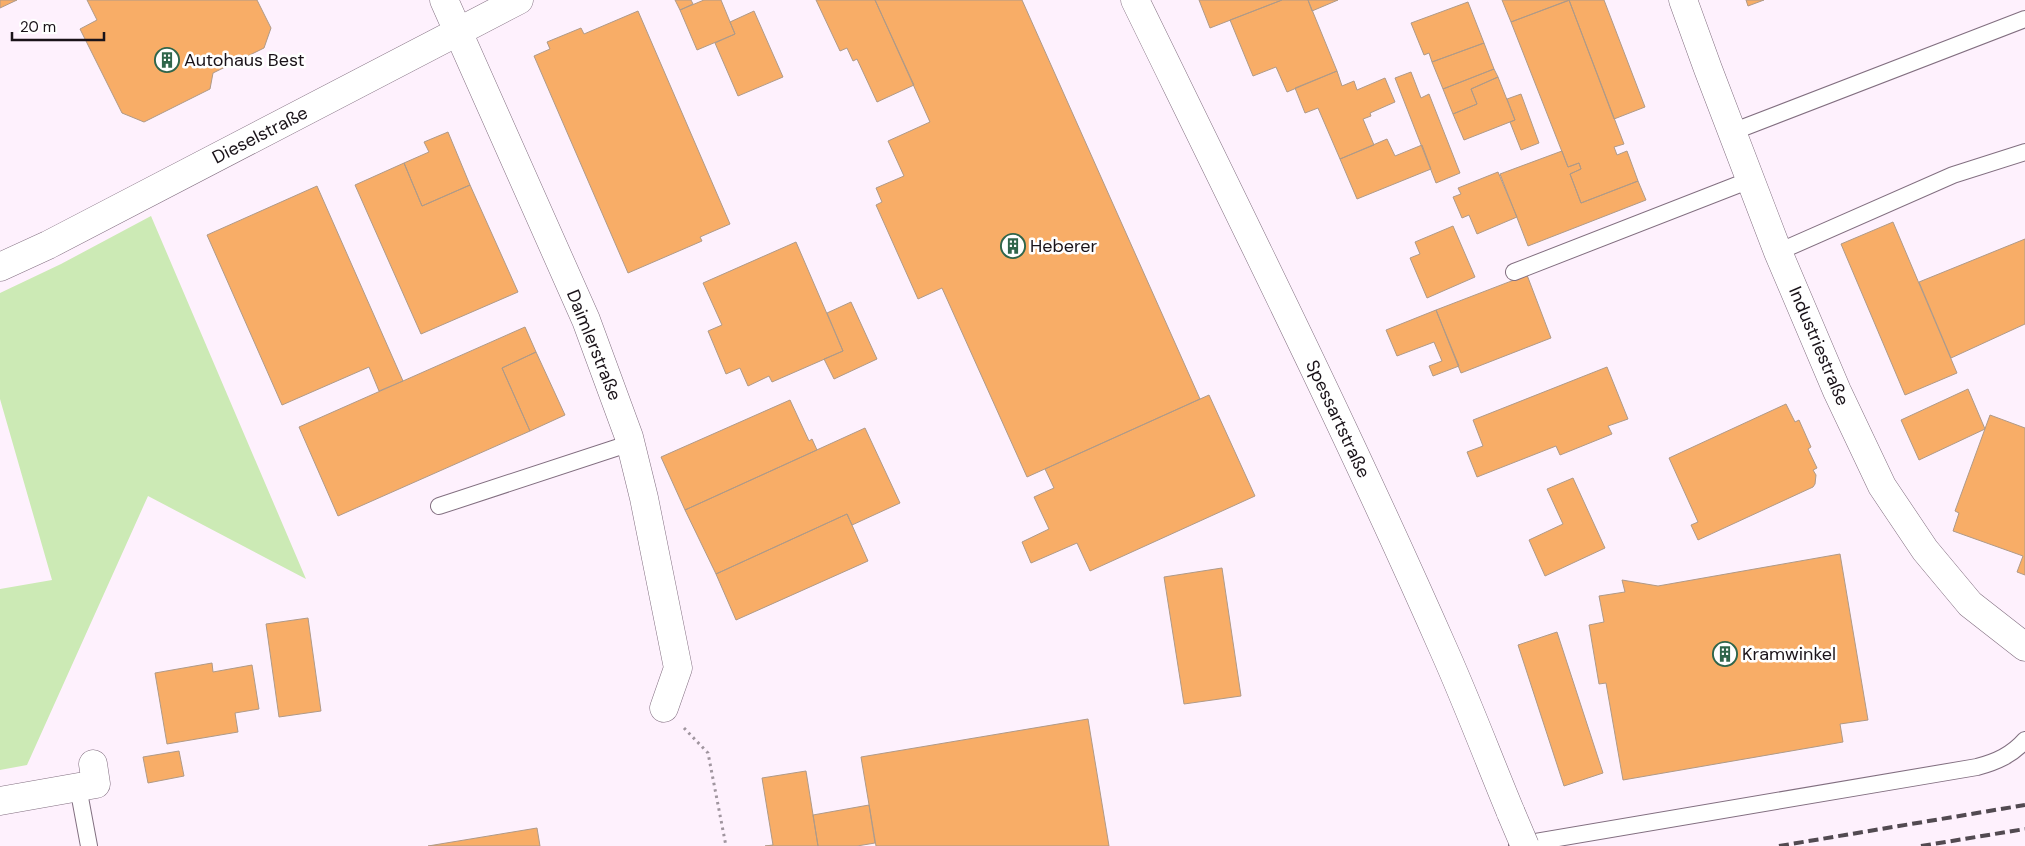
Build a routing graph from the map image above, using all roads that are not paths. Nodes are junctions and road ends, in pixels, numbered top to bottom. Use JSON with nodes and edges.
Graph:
{"nodes":[{"id":1,"x":444,"y":0,"type":"edge"},
{"id":2,"x":519,"y":0,"type":"edge"},
{"id":3,"x":1135,"y":0,"type":"edge"},
{"id":4,"x":1683,"y":0,"type":"edge"},
{"id":5,"x":2025,"y":20,"type":"edge"},
{"id":6,"x":459,"y":32,"type":"junction"},
{"id":7,"x":1732,"y":132,"type":"junction"},
{"id":8,"x":2025,"y":152,"type":"edge"},
{"id":9,"x":1750,"y":180,"type":"junction"},
{"id":10,"x":1778,"y":252,"type":"junction"},
{"id":11,"x":0,"y":267,"type":"edge"},
{"id":12,"x":1514,"y":272,"type":"dead end"},
{"id":13,"x":631,"y":443,"type":"junction"},
{"id":14,"x":439,"y":506,"type":"dead end"},
{"id":15,"x":2025,"y":647,"type":"edge"},
{"id":16,"x":664,"y":708,"type":"road end"},
{"id":17,"x":2025,"y":740,"type":"edge"},
{"id":18,"x":93,"y":764,"type":"dead end"},
{"id":19,"x":78,"y":787,"type":"junction"},
{"id":20,"x":0,"y":801,"type":"edge"},
{"id":21,"x":89,"y":846,"type":"edge"},
{"id":22,"x":1514,"y":846,"type":"edge"},
{"id":23,"x":1525,"y":846,"type":"edge"}],
"edges":[{"from":1,"to":6,"type":"street","name":"Daimlerstraße"},
{"from":2,"to":6,"type":"street","name":"Dieselstraße"},
{"from":3,"to":23,"type":"street","name":"Spessartstraße","bridge":true},
{"from":4,"to":7,"type":"street","name":"Industriestraße"},
{"from":5,"to":7,"type":"lane"},
{"from":6,"to":11,"type":"street","name":"Dieselstraße"},
{"from":6,"to":13,"type":"street","name":"Daimlerstraße"},
{"from":7,"to":9,"type":"street","name":"Industriestraße"},
{"from":8,"to":10,"type":"lane"},
{"from":9,"to":10,"type":"street","name":"Industriestraße"},
{"from":9,"to":12,"type":"lane"},
{"from":10,"to":15,"type":"street","name":"Industriestraße"},
{"from":13,"to":14,"type":"lane"},
{"from":13,"to":16,"type":"street","name":"Daimlerstraße"},
{"from":17,"to":22,"type":"lane"},
{"from":18,"to":19,"type":"street"},
{"from":19,"to":20,"type":"street"},
{"from":19,"to":21,"type":"lane"}]}
